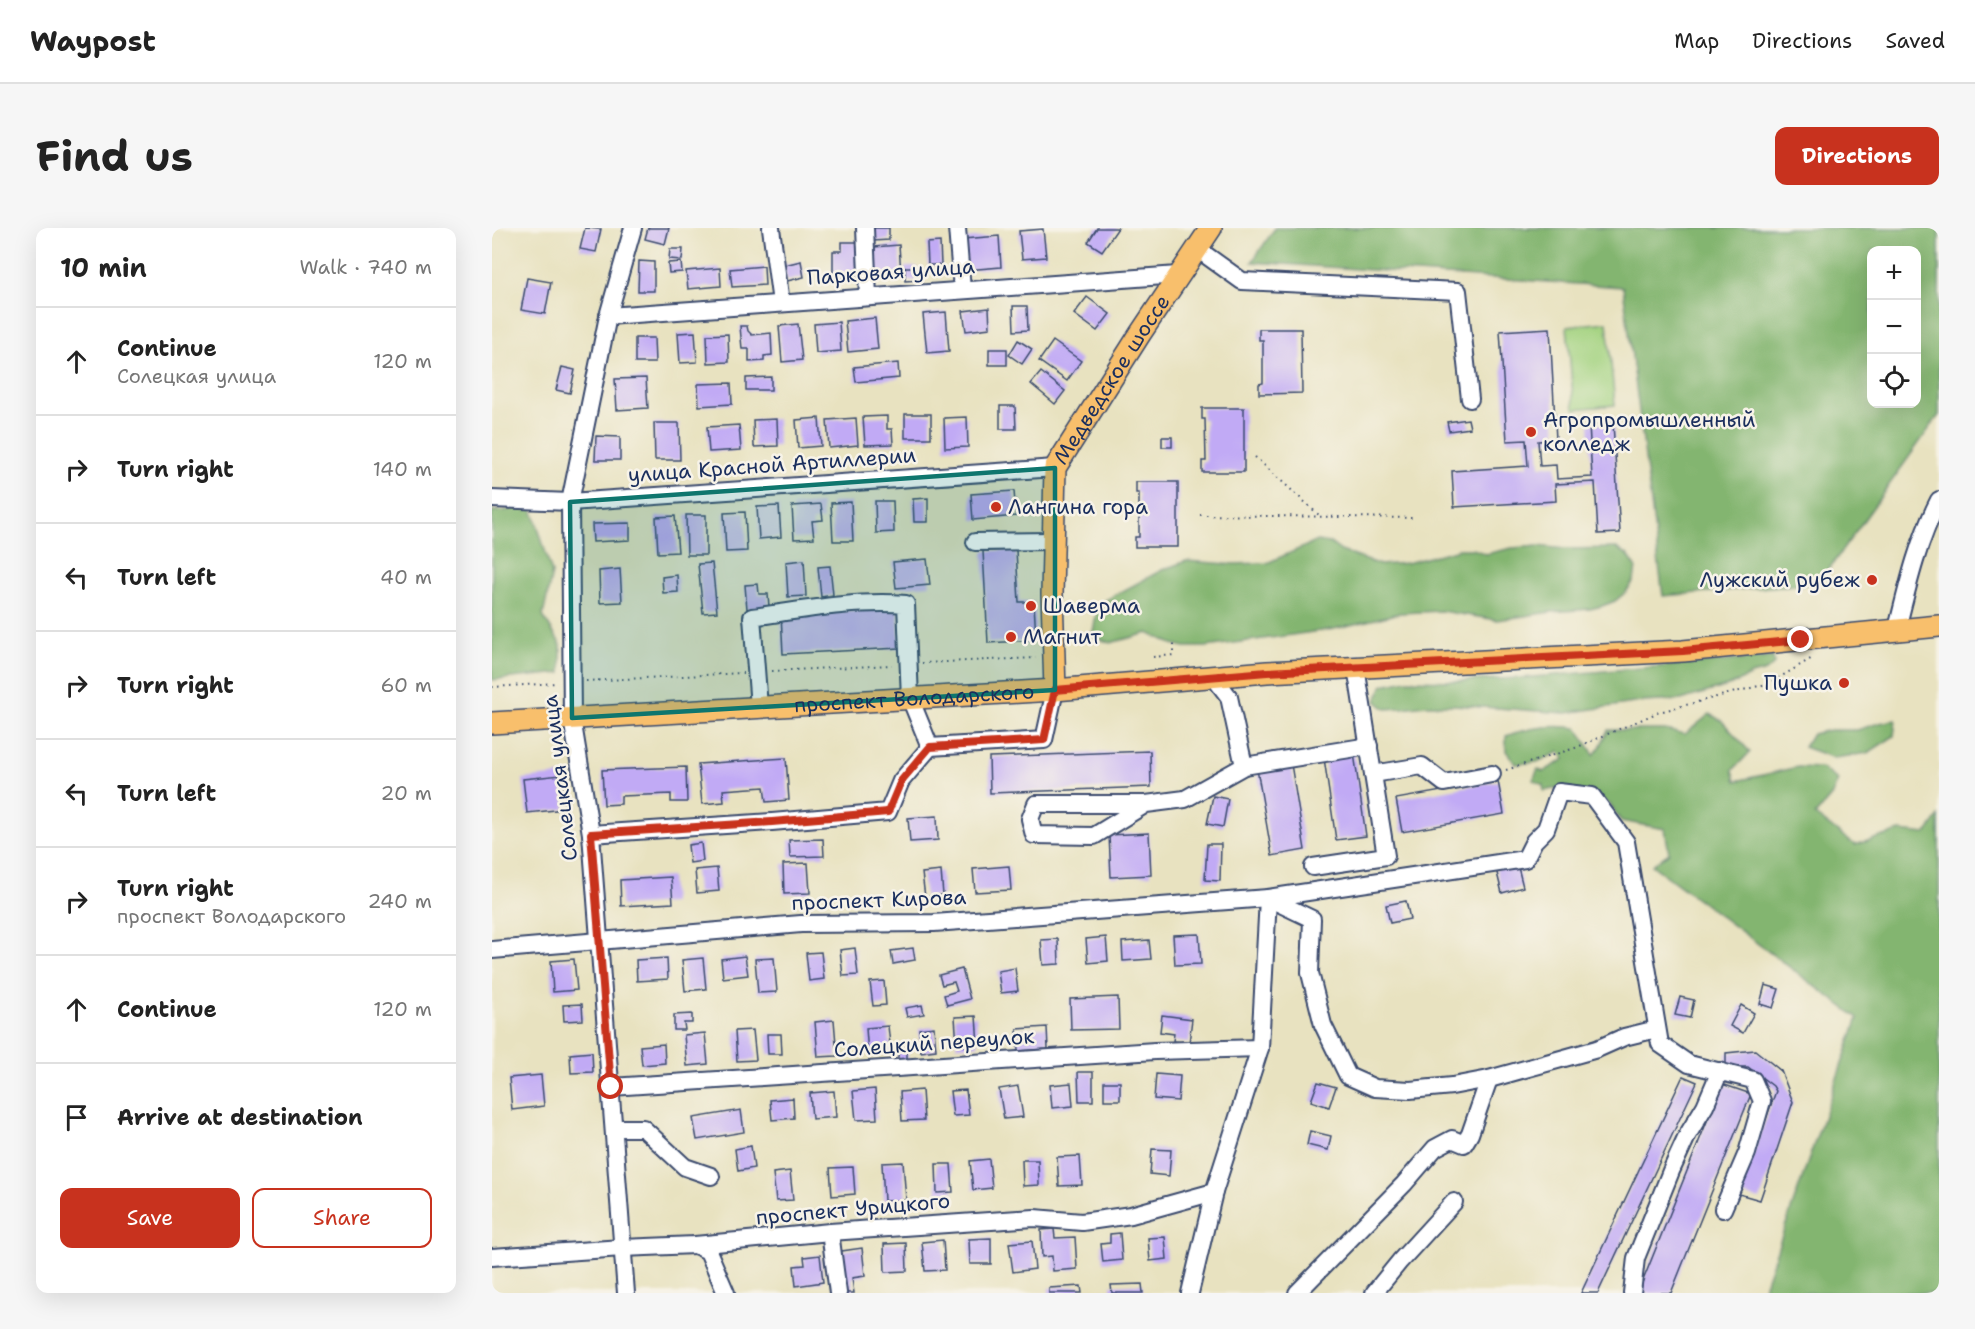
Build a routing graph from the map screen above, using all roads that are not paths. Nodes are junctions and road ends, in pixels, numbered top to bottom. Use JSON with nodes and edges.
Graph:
{"nodes":[{"id":1,"x":633,"y":228,"type":"edge"},
{"id":2,"x":771,"y":228,"type":"edge"},
{"id":3,"x":865,"y":228,"type":"edge"},
{"id":4,"x":957,"y":228,"type":"edge"},
{"id":5,"x":1211,"y":228,"type":"edge"},
{"id":6,"x":1197,"y":248,"type":"junction"},
{"id":7,"x":1179,"y":275,"type":"junction"},
{"id":8,"x":962,"y":290,"type":"junction"},
{"id":9,"x":868,"y":297,"type":"junction"},
{"id":10,"x":781,"y":303,"type":"junction"},
{"id":11,"x":608,"y":316,"type":"junction"},
{"id":12,"x":1470,"y":399,"type":"dead end"},
{"id":13,"x":1055,"y":468,"type":"junction"},
{"id":14,"x":492,"y":499,"type":"edge"},
{"id":15,"x":1939,"y":500,"type":"edge"},
{"id":16,"x":570,"y":502,"type":"junction"},
{"id":17,"x":1054,"y":541,"type":"junction"},
{"id":18,"x":975,"y":542,"type":"dead end"},
{"id":19,"x":1939,"y":626,"type":"edge"},
{"id":20,"x":1897,"y":629,"type":"junction"},
{"id":21,"x":1356,"y":667,"type":"junction"},
{"id":22,"x":1213,"y":676,"type":"junction"},
{"id":23,"x":1055,"y":690,"type":"junction"},
{"id":24,"x":910,"y":698,"type":"junction"},
{"id":25,"x":759,"y":707,"type":"junction"},
{"id":26,"x":572,"y":718,"type":"junction"},
{"id":27,"x":492,"y":723,"type":"edge"},
{"id":28,"x":1369,"y":746,"type":"junction"},
{"id":29,"x":930,"y":747,"type":"junction"},
{"id":30,"x":1244,"y":766,"type":"junction"},
{"id":31,"x":1373,"y":774,"type":"junction"},
{"id":32,"x":1492,"y":774,"type":"road end"},
{"id":33,"x":1146,"y":804,"type":"junction"},
{"id":34,"x":591,"y":834,"type":"junction"},
{"id":35,"x":1313,"y":867,"type":"dead end"},
{"id":36,"x":1268,"y":898,"type":"junction"},
{"id":37,"x":600,"y":942,"type":"junction"},
{"id":38,"x":492,"y":950,"type":"edge"},
{"id":39,"x":1657,"y":1029,"type":"junction"},
{"id":40,"x":1260,"y":1048,"type":"junction"},
{"id":41,"x":1720,"y":1071,"type":"junction"},
{"id":42,"x":1489,"y":1079,"type":"junction"},
{"id":43,"x":611,"y":1087,"type":"junction"},
{"id":44,"x":614,"y":1128,"type":"junction"},
{"id":45,"x":711,"y":1176,"type":"dead end"},
{"id":46,"x":1214,"y":1192,"type":"junction"},
{"id":47,"x":1454,"y":1202,"type":"dead end"},
{"id":48,"x":1723,"y":1209,"type":"dead end"},
{"id":49,"x":830,"y":1232,"type":"junction"},
{"id":50,"x":695,"y":1245,"type":"junction"},
{"id":51,"x":622,"y":1248,"type":"junction"},
{"id":52,"x":492,"y":1257,"type":"edge"},
{"id":53,"x":626,"y":1293,"type":"edge"},
{"id":54,"x":726,"y":1293,"type":"edge"},
{"id":55,"x":838,"y":1293,"type":"edge"},
{"id":56,"x":1190,"y":1293,"type":"edge"},
{"id":57,"x":1297,"y":1293,"type":"edge"},
{"id":58,"x":1374,"y":1293,"type":"edge"},
{"id":59,"x":1632,"y":1293,"type":"edge"}],
"edges":[{"from":1,"to":11,"type":"street","name":"Солецкая улица"},
{"from":2,"to":10,"type":"street"},
{"from":3,"to":9,"type":"street"},
{"from":4,"to":8,"type":"street"},
{"from":5,"to":6,"type":"main road","name":"Медведское шоссе"},
{"from":6,"to":7,"type":"main road","name":"Медведское шоссе"},
{"from":6,"to":12,"type":"street"},
{"from":7,"to":8,"type":"street","name":"Парковая улица"},
{"from":7,"to":13,"type":"main road","name":"Медведское шоссе"},
{"from":8,"to":9,"type":"street","name":"Парковая улица"},
{"from":9,"to":10,"type":"street","name":"Парковая улица"},
{"from":10,"to":11,"type":"street","name":"Парковая улица"},
{"from":11,"to":16,"type":"street","name":"Солецкая улица"},
{"from":13,"to":16,"type":"street","name":"улица Красной Артиллерии"},
{"from":13,"to":17,"type":"main road","name":"Медведское шоссе"},
{"from":14,"to":16,"type":"street","name":"улица Красной Артиллерии"},
{"from":15,"to":20,"type":"street"},
{"from":16,"to":26,"type":"street","name":"Солецкая улица"},
{"from":17,"to":18,"type":"street"},
{"from":17,"to":23,"type":"main road","name":"Медведское шоссе"},
{"from":19,"to":20,"type":"main road","name":"проспект Володарского"},
{"from":20,"to":21,"type":"main road","name":"проспект Володарского"},
{"from":21,"to":22,"type":"main road","name":"проспект Володарского"},
{"from":21,"to":28,"type":"street"},
{"from":22,"to":23,"type":"main road","name":"проспект Володарского"},
{"from":22,"to":30,"type":"street"},
{"from":23,"to":24,"type":"main road","name":"проспект Володарского"},
{"from":23,"to":29,"type":"street"},
{"from":24,"to":25,"type":"main road","name":"проспект Володарского"},
{"from":24,"to":25,"type":"street"},
{"from":24,"to":29,"type":"street"},
{"from":25,"to":26,"type":"main road","name":"проспект Володарского"},
{"from":26,"to":27,"type":"main road","name":"проспект Володарского"},
{"from":26,"to":34,"type":"street","name":"Солецкая улица"},
{"from":28,"to":30,"type":"street"},
{"from":28,"to":31,"type":"street"},
{"from":29,"to":34,"type":"street"},
{"from":30,"to":33,"type":"street"},
{"from":31,"to":32,"type":"street"},
{"from":31,"to":35,"type":"street"},
{"from":33,"to":33,"type":"street"},
{"from":34,"to":37,"type":"street","name":"Солецкая улица"},
{"from":36,"to":37,"type":"street","name":"проспект Кирова"},
{"from":36,"to":39,"type":"street","name":"проспект Кирова"},
{"from":36,"to":40,"type":"street"},
{"from":36,"to":42,"type":"street"},
{"from":37,"to":38,"type":"street","name":"проспект Кирова"},
{"from":37,"to":43,"type":"street","name":"Солецкая улица"},
{"from":39,"to":41,"type":"street"},
{"from":39,"to":42,"type":"street"},
{"from":40,"to":43,"type":"street","name":"Солецкий переулок"},
{"from":40,"to":46,"type":"street"},
{"from":41,"to":48,"type":"street"},
{"from":41,"to":59,"type":"street"},
{"from":42,"to":57,"type":"street"},
{"from":43,"to":44,"type":"street","name":"Солецкая улица"},
{"from":44,"to":45,"type":"street"},
{"from":44,"to":51,"type":"street","name":"Солецкая улица"},
{"from":46,"to":49,"type":"street","name":"проспект Урицкого"},
{"from":46,"to":56,"type":"street"},
{"from":47,"to":58,"type":"street"},
{"from":49,"to":50,"type":"street","name":"проспект Урицкого"},
{"from":49,"to":55,"type":"street"},
{"from":50,"to":51,"type":"street","name":"проспект Урицкого"},
{"from":50,"to":54,"type":"street"},
{"from":51,"to":52,"type":"street","name":"проспект Урицкого"},
{"from":51,"to":53,"type":"street","name":"Солецкая улица"}]}
